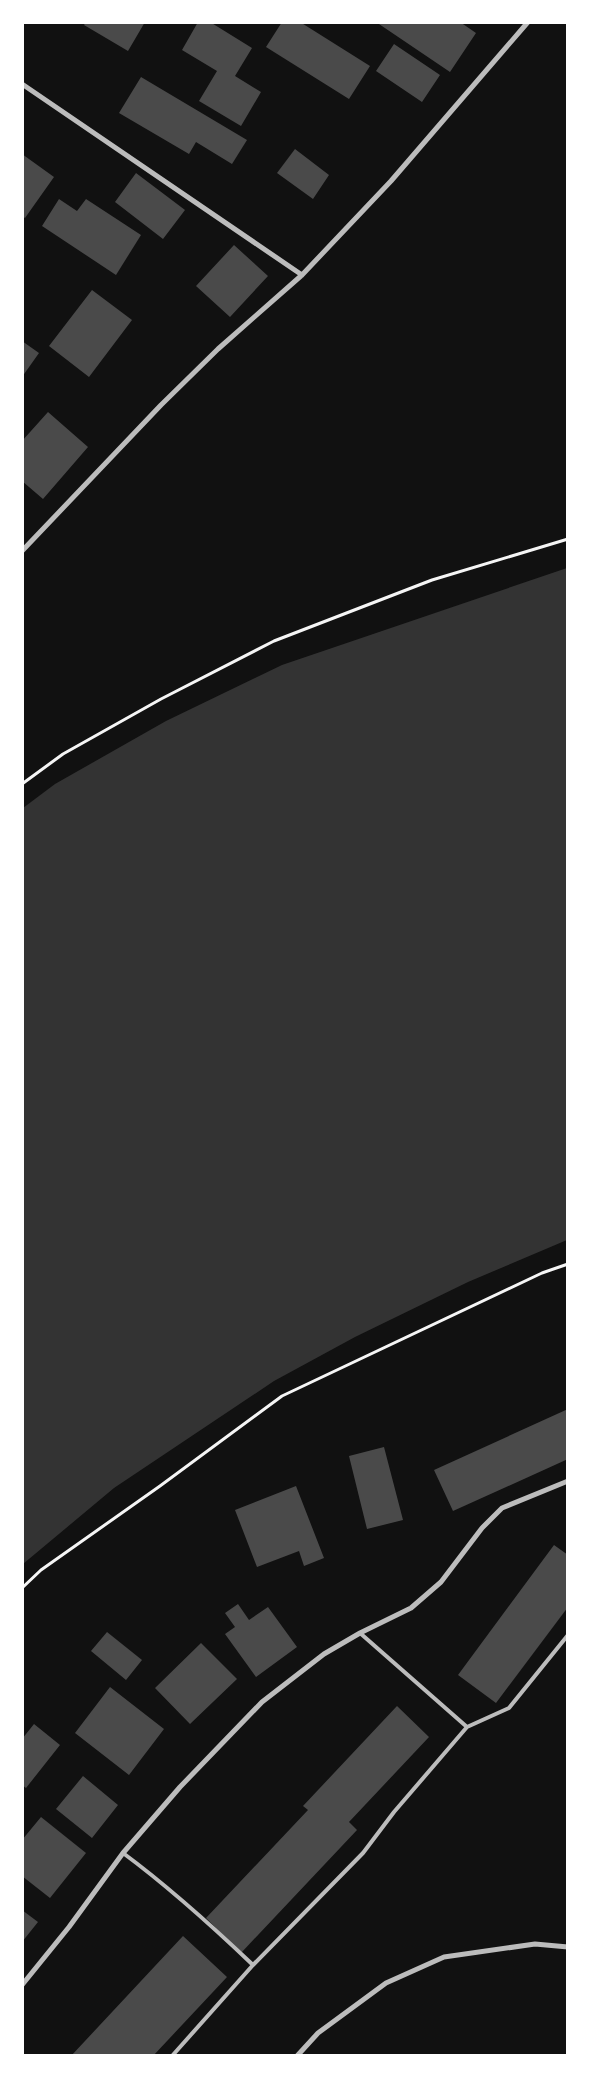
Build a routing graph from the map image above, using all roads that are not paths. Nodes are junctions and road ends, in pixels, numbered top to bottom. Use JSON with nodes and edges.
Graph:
{"nodes":[{"id":1,"x":528,"y":22,"type":"edge"},
{"id":2,"x":22,"y":84,"type":"edge"},
{"id":3,"x":302,"y":275,"type":"junction"},
{"id":4,"x":22,"y":551,"type":"edge"},
{"id":5,"x":568,"y":1481,"type":"edge"},
{"id":6,"x":360,"y":1633,"type":"junction"},
{"id":7,"x":568,"y":1635,"type":"edge"},
{"id":8,"x":467,"y":1727,"type":"junction"},
{"id":9,"x":123,"y":1853,"type":"junction"},
{"id":10,"x":568,"y":1947,"type":"edge"},
{"id":11,"x":253,"y":1965,"type":"junction"},
{"id":12,"x":22,"y":1985,"type":"edge"},
{"id":13,"x":172,"y":2056,"type":"edge"},
{"id":14,"x":297,"y":2056,"type":"edge"}],
"edges":[{"from":1,"to":3,"type":"street"},
{"from":2,"to":3,"type":"street"},
{"from":3,"to":4,"type":"street"},
{"from":5,"to":6,"type":"street"},
{"from":6,"to":8,"type":"lane"},
{"from":6,"to":9,"type":"street"},
{"from":7,"to":8,"type":"lane"},
{"from":8,"to":11,"type":"lane"},
{"from":9,"to":11,"type":"lane"},
{"from":9,"to":12,"type":"street"},
{"from":10,"to":14,"type":"street"},
{"from":11,"to":13,"type":"lane"}]}
